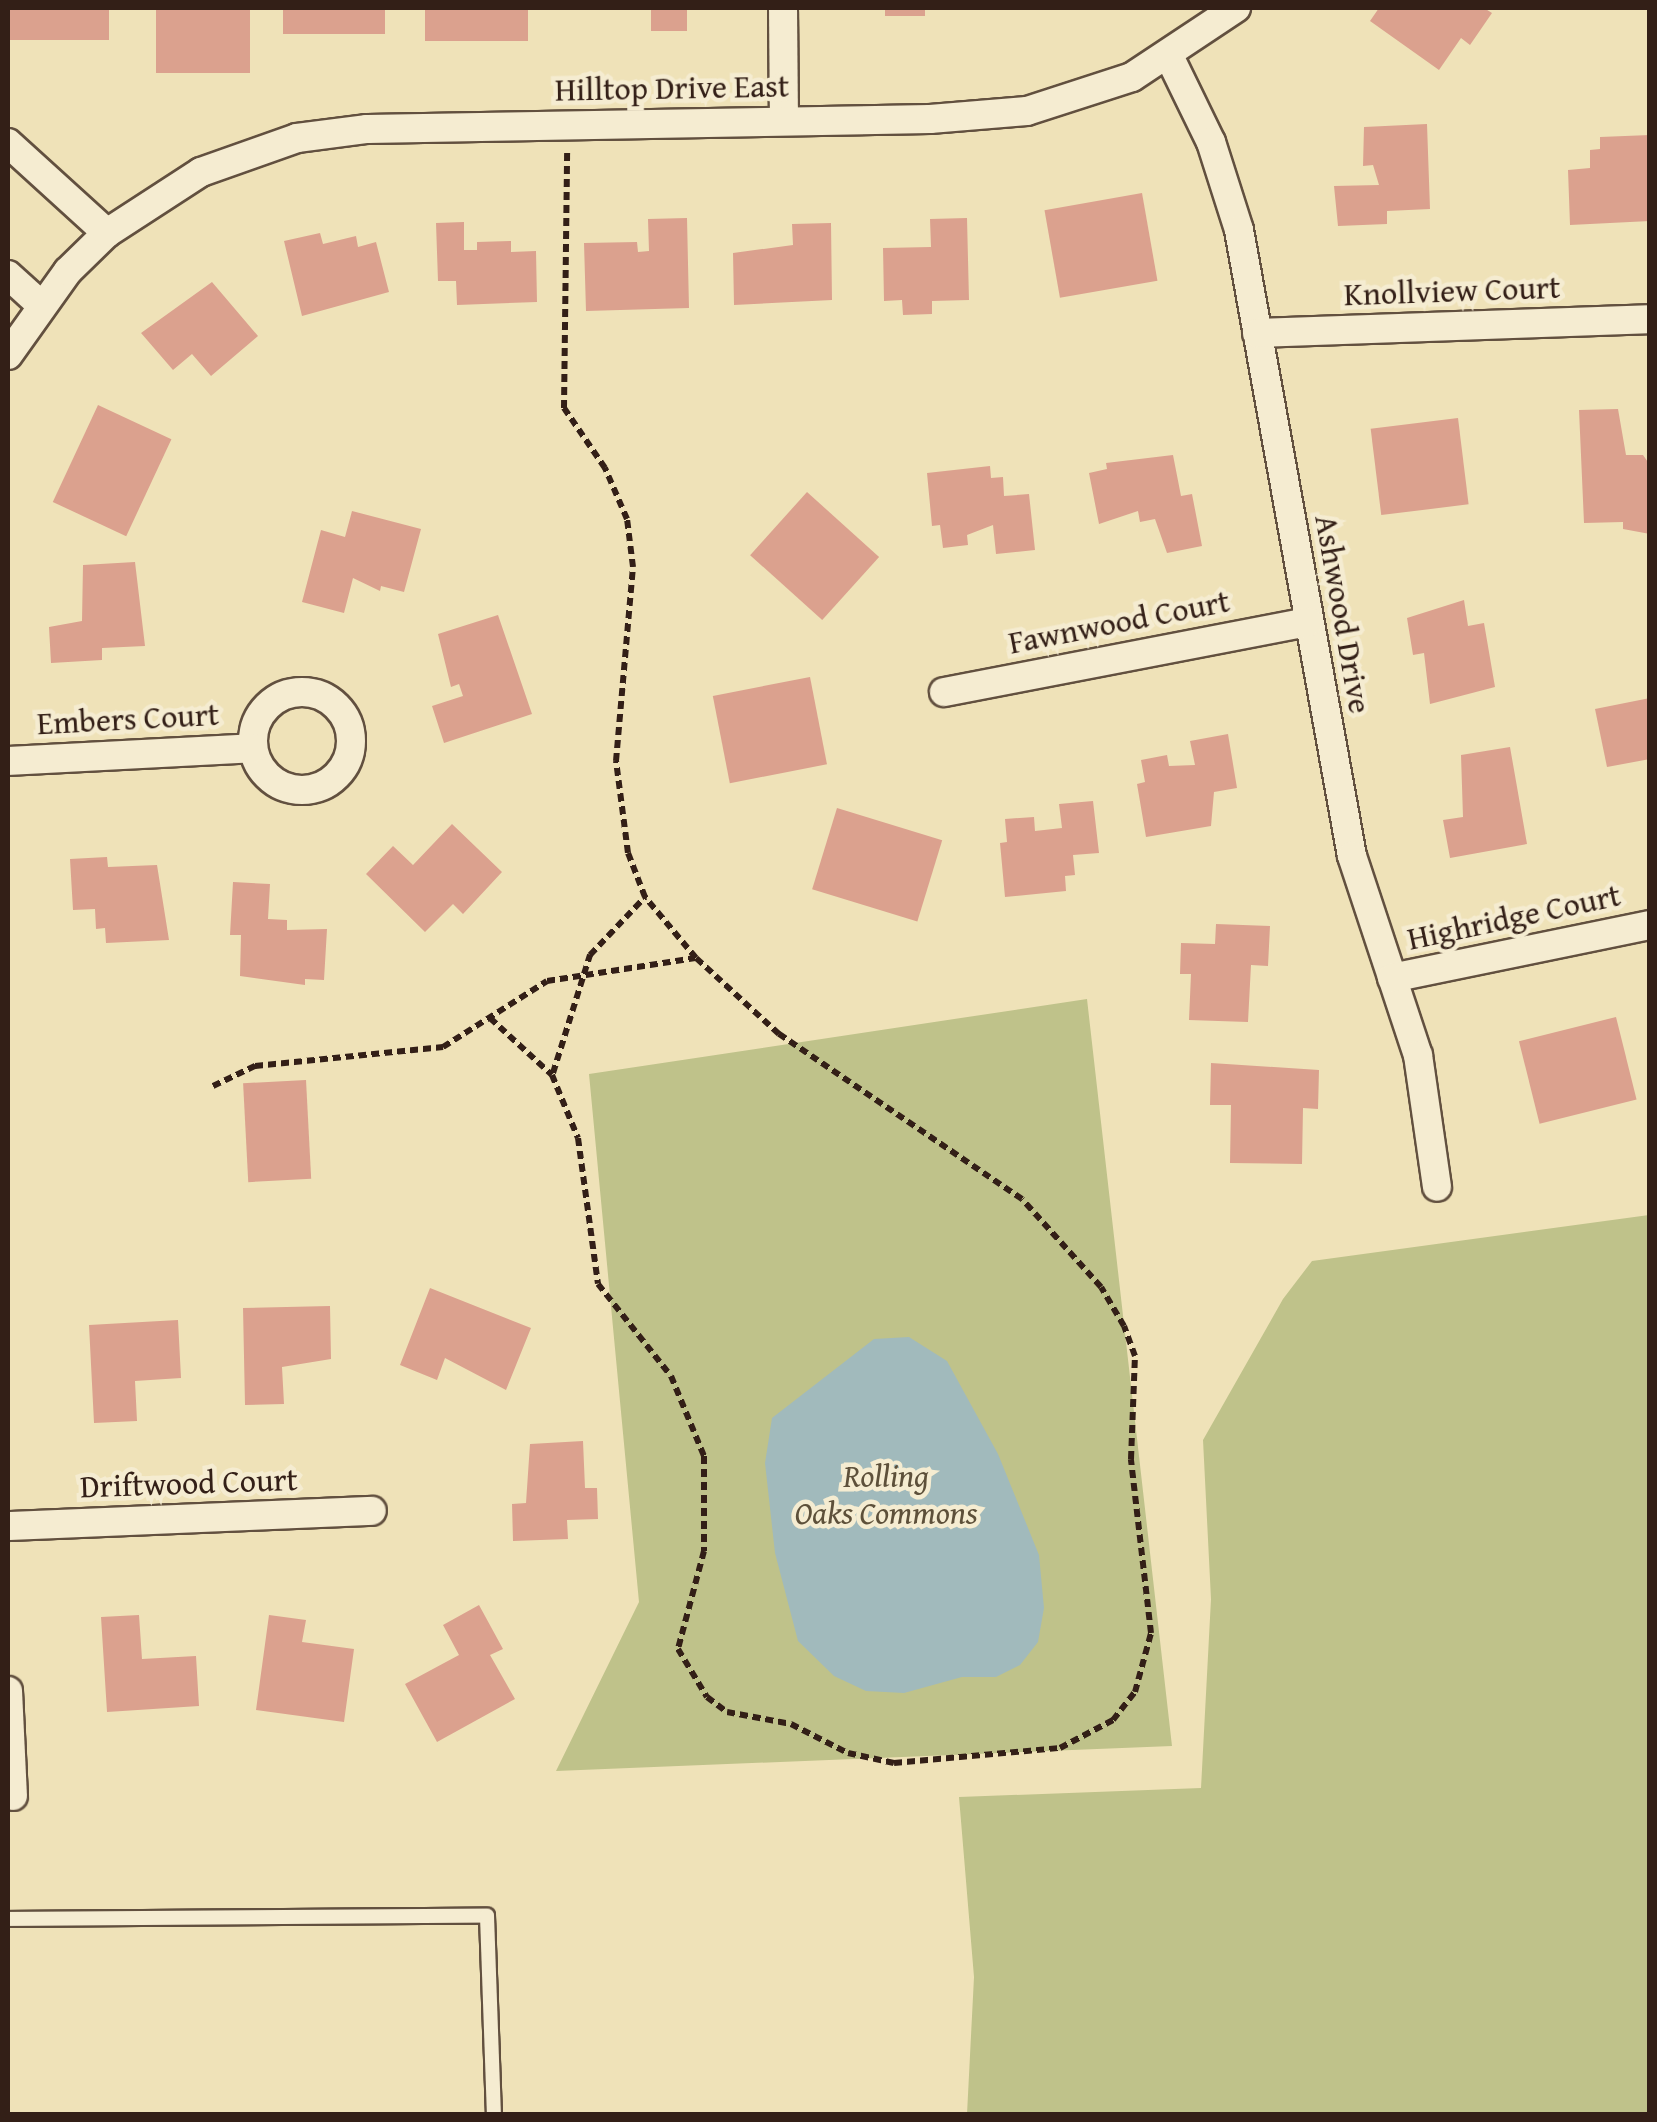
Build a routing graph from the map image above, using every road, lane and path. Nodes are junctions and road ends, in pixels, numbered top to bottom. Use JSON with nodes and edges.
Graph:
{"nodes":[{"id":1,"x":784,"y":8,"type":"edge"},
{"id":2,"x":1236,"y":8,"type":"edge"},
{"id":3,"x":1170,"y":56,"type":"junction"},
{"id":4,"x":784,"y":121,"type":"junction"},
{"id":5,"x":568,"y":125,"type":"junction"},
{"id":6,"x":8,"y":143,"type":"edge"},
{"id":7,"x":108,"y":233,"type":"junction"},
{"id":8,"x":8,"y":274,"type":"edge"},
{"id":9,"x":40,"y":304,"type":"junction"},
{"id":10,"x":1650,"y":319,"type":"edge"},
{"id":11,"x":1258,"y":334,"type":"junction"},
{"id":12,"x":8,"y":355,"type":"edge"},
{"id":13,"x":1308,"y":622,"type":"junction"},
{"id":14,"x":944,"y":692,"type":"dead end"},
{"id":15,"x":252,"y":748,"type":"dead end"},
{"id":16,"x":8,"y":761,"type":"edge"},
{"id":17,"x":646,"y":896,"type":"junction"},
{"id":18,"x":1650,"y":925,"type":"edge"},
{"id":19,"x":696,"y":958,"type":"junction"},
{"id":20,"x":580,"y":975,"type":"junction"},
{"id":21,"x":1392,"y":978,"type":"junction"},
{"id":22,"x":490,"y":1018,"type":"junction"},
{"id":23,"x":552,"y":1075,"type":"junction"},
{"id":24,"x":213,"y":1086,"type":"dead end"},
{"id":25,"x":1437,"y":1188,"type":"dead end"},
{"id":26,"x":372,"y":1511,"type":"dead end"},
{"id":27,"x":8,"y":1526,"type":"edge"},
{"id":28,"x":8,"y":1691,"type":"edge"},
{"id":29,"x":13,"y":1796,"type":"dead end"},
{"id":30,"x":8,"y":1919,"type":"edge"},
{"id":31,"x":494,"y":2114,"type":"edge"}],
"edges":[{"from":1,"to":4,"type":"street"},
{"from":2,"to":3,"type":"street","name":"Hilltop Drive East"},
{"from":3,"to":4,"type":"street","name":"Hilltop Drive East"},
{"from":3,"to":11,"type":"street","name":"Ashwood Drive"},
{"from":4,"to":5,"type":"street","name":"Hilltop Drive East"},
{"from":5,"to":7,"type":"street","name":"Hilltop Drive East"},
{"from":5,"to":17,"type":"path"},
{"from":6,"to":7,"type":"street"},
{"from":7,"to":9,"type":"street","name":"Hilltop Drive East"},
{"from":8,"to":9,"type":"street"},
{"from":9,"to":12,"type":"street","name":"Hilltop Drive East"},
{"from":10,"to":11,"type":"street","name":"Knollview Court"},
{"from":11,"to":13,"type":"street","name":"Ashwood Drive"},
{"from":13,"to":14,"type":"street","name":"Fawnwood Court"},
{"from":13,"to":21,"type":"street","name":"Ashwood Drive"},
{"from":15,"to":16,"type":"street","name":"Embers Court"},
{"from":17,"to":19,"type":"path"},
{"from":17,"to":20,"type":"path"},
{"from":18,"to":21,"type":"street","name":"Highridge Court"},
{"from":19,"to":20,"type":"path"},
{"from":19,"to":23,"type":"path"},
{"from":20,"to":22,"type":"path"},
{"from":20,"to":23,"type":"path"},
{"from":21,"to":25,"type":"street","name":"Ashwood Drive"},
{"from":22,"to":23,"type":"path"},
{"from":22,"to":24,"type":"path"},
{"from":26,"to":27,"type":"street","name":"Driftwood Court"},
{"from":28,"to":29,"type":"street"},
{"from":30,"to":31,"type":"lane"}]}
